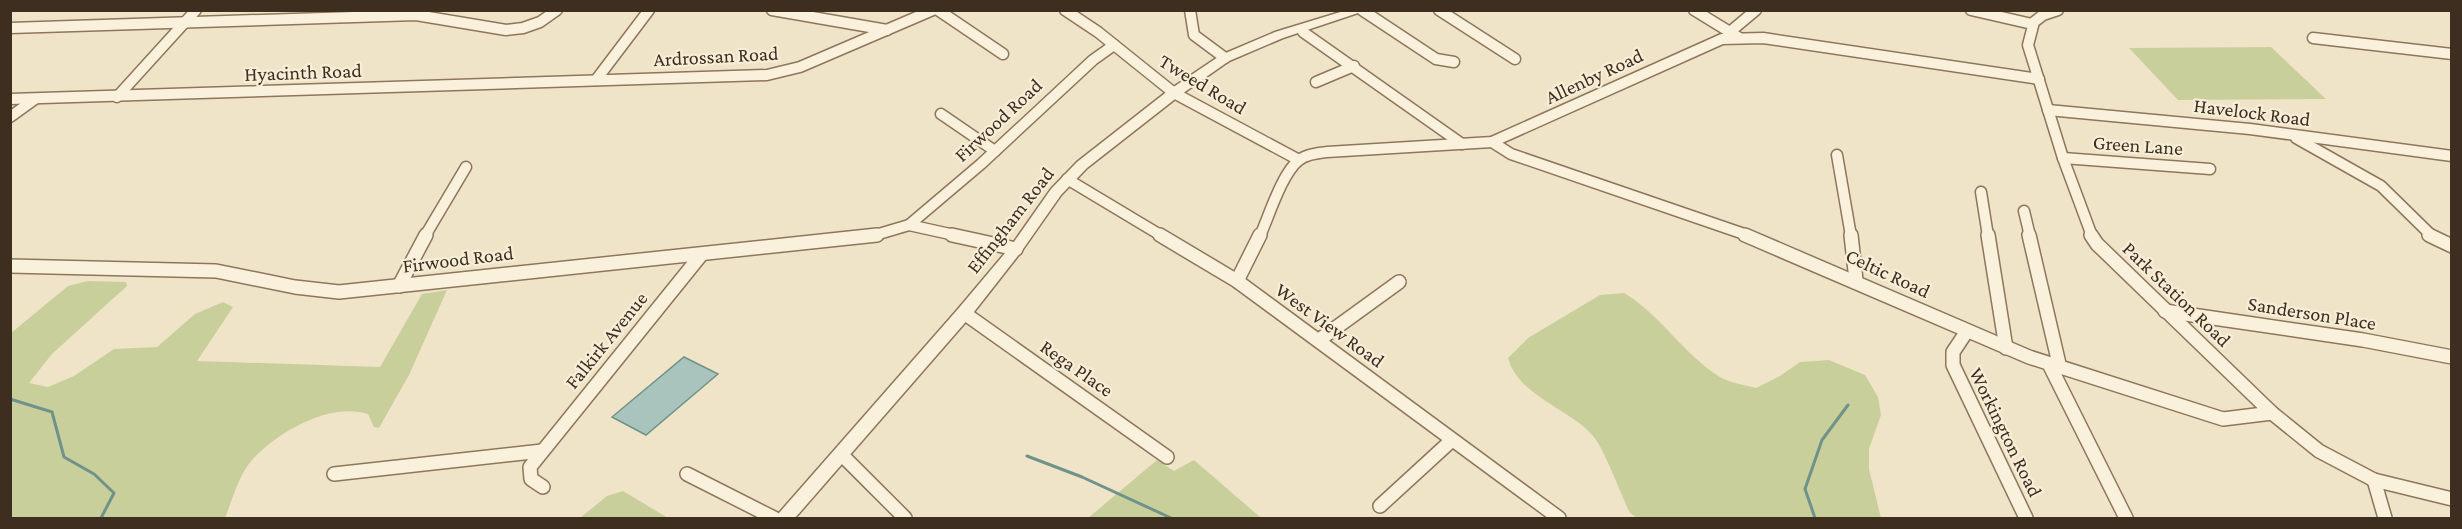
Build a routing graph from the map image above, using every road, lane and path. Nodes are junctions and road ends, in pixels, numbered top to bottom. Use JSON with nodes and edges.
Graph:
{"nodes":[{"id":1,"x":196,"y":10,"type":"edge"},
{"id":2,"x":557,"y":10,"type":"edge"},
{"id":3,"x":649,"y":10,"type":"edge"},
{"id":4,"x":772,"y":10,"type":"edge"},
{"id":5,"x":933,"y":10,"type":"edge"},
{"id":6,"x":938,"y":10,"type":"edge"},
{"id":7,"x":1065,"y":10,"type":"edge"},
{"id":8,"x":1190,"y":10,"type":"edge"},
{"id":9,"x":1361,"y":10,"type":"edge"},
{"id":10,"x":1439,"y":10,"type":"edge"},
{"id":11,"x":1694,"y":10,"type":"edge"},
{"id":12,"x":1756,"y":10,"type":"edge"},
{"id":13,"x":1971,"y":10,"type":"edge"},
{"id":14,"x":2058,"y":10,"type":"edge"},
{"id":15,"x":375,"y":13,"type":"edge"},
{"id":16,"x":185,"y":23,"type":"junction"},
{"id":17,"x":2032,"y":24,"type":"junction"},
{"id":18,"x":10,"y":28,"type":"edge"},
{"id":19,"x":888,"y":30,"type":"junction"},
{"id":20,"x":1303,"y":32,"type":"dead end"},
{"id":21,"x":1735,"y":34,"type":"junction"},
{"id":22,"x":2313,"y":38,"type":"dead end"},
{"id":23,"x":1114,"y":45,"type":"junction"},
{"id":24,"x":1003,"y":54,"type":"dead end"},
{"id":25,"x":2451,"y":54,"type":"edge"},
{"id":26,"x":1225,"y":58,"type":"junction"},
{"id":27,"x":1515,"y":59,"type":"dead end"},
{"id":28,"x":1454,"y":62,"type":"dead end"},
{"id":29,"x":1354,"y":66,"type":"junction"},
{"id":30,"x":2039,"y":79,"type":"junction"},
{"id":31,"x":596,"y":80,"type":"junction"},
{"id":32,"x":1316,"y":82,"type":"dead end"},
{"id":33,"x":1174,"y":93,"type":"junction"},
{"id":34,"x":117,"y":97,"type":"junction"},
{"id":35,"x":10,"y":99,"type":"edge"},
{"id":36,"x":35,"y":99,"type":"junction"},
{"id":37,"x":2048,"y":110,"type":"junction"},
{"id":38,"x":941,"y":114,"type":"dead end"},
{"id":39,"x":10,"y":117,"type":"edge"},
{"id":40,"x":2293,"y":134,"type":"junction"},
{"id":41,"x":1492,"y":142,"type":"junction"},
{"id":42,"x":1462,"y":144,"type":"junction"},
{"id":43,"x":995,"y":151,"type":"junction"},
{"id":44,"x":1837,"y":155,"type":"dead end"},
{"id":45,"x":2451,"y":156,"type":"edge"},
{"id":46,"x":2063,"y":158,"type":"junction"},
{"id":47,"x":1299,"y":160,"type":"junction"},
{"id":48,"x":466,"y":167,"type":"dead end"},
{"id":49,"x":2210,"y":169,"type":"dead end"},
{"id":50,"x":1067,"y":179,"type":"junction"},
{"id":51,"x":1982,"y":192,"type":"dead end"},
{"id":52,"x":2024,"y":211,"type":"dead end"},
{"id":53,"x":909,"y":225,"type":"junction"},
{"id":54,"x":2451,"y":246,"type":"edge"},
{"id":55,"x":1016,"y":249,"type":"junction"},
{"id":56,"x":701,"y":255,"type":"junction"},
{"id":57,"x":10,"y":267,"type":"edge"},
{"id":58,"x":1856,"y":280,"type":"junction"},
{"id":59,"x":1237,"y":281,"type":"junction"},
{"id":60,"x":1400,"y":282,"type":"dead end"},
{"id":61,"x":399,"y":286,"type":"junction"},
{"id":62,"x":2165,"y":311,"type":"junction"},
{"id":63,"x":964,"y":313,"type":"junction"},
{"id":64,"x":1967,"y":331,"type":"junction"},
{"id":65,"x":1319,"y":340,"type":"junction"},
{"id":66,"x":2006,"y":348,"type":"junction"},
{"id":67,"x":2451,"y":357,"type":"edge"},
{"id":68,"x":2055,"y":366,"type":"junction"},
{"id":69,"x":2272,"y":413,"type":"junction"},
{"id":70,"x":1452,"y":440,"type":"junction"},
{"id":71,"x":542,"y":451,"type":"junction"},
{"id":72,"x":842,"y":455,"type":"junction"},
{"id":73,"x":1167,"y":457,"type":"dead end"},
{"id":74,"x":334,"y":474,"type":"dead end"},
{"id":75,"x":687,"y":474,"type":"dead end"},
{"id":76,"x":2374,"y":480,"type":"junction"},
{"id":77,"x":543,"y":487,"type":"dead end"},
{"id":78,"x":2451,"y":499,"type":"edge"},
{"id":79,"x":1380,"y":506,"type":"dead end"},
{"id":80,"x":774,"y":519,"type":"edge"},
{"id":81,"x":785,"y":519,"type":"edge"},
{"id":82,"x":905,"y":519,"type":"edge"},
{"id":83,"x":1559,"y":519,"type":"edge"},
{"id":84,"x":2026,"y":519,"type":"edge"},
{"id":85,"x":2126,"y":519,"type":"edge"},
{"id":86,"x":2385,"y":519,"type":"edge"}],
"edges":[{"from":1,"to":16,"type":"street"},
{"from":2,"to":15,"type":"street"},
{"from":3,"to":31,"type":"street"},
{"from":4,"to":19,"type":"street"},
{"from":5,"to":19,"type":"street","name":"Ardrossan Road"},
{"from":6,"to":24,"type":"street"},
{"from":7,"to":23,"type":"street","name":"Tweed Road"},
{"from":8,"to":26,"type":"street"},
{"from":9,"to":26,"type":"street","name":"Effingham Road"},
{"from":9,"to":28,"type":"street"},
{"from":10,"to":27,"type":"street"},
{"from":11,"to":21,"type":"street"},
{"from":12,"to":21,"type":"street"},
{"from":13,"to":17,"type":"street"},
{"from":14,"to":17,"type":"street"},
{"from":15,"to":16,"type":"street"},
{"from":16,"to":18,"type":"street"},
{"from":16,"to":34,"type":"street"},
{"from":17,"to":30,"type":"street","name":"Park Station Road"},
{"from":19,"to":31,"type":"street","name":"Ardrossan Road"},
{"from":20,"to":29,"type":"street"},
{"from":21,"to":30,"type":"street","name":"Allenby Road"},
{"from":21,"to":41,"type":"street","name":"Allenby Road"},
{"from":22,"to":25,"type":"street"},
{"from":23,"to":33,"type":"street","name":"Tweed Road"},
{"from":23,"to":43,"type":"street","name":"Firwood Road"},
{"from":26,"to":33,"type":"street","name":"Effingham Road"},
{"from":29,"to":32,"type":"street"},
{"from":29,"to":42,"type":"street"},
{"from":30,"to":37,"type":"street","name":"Park Station Road"},
{"from":31,"to":34,"type":"street","name":"Hyacinth Road"},
{"from":33,"to":47,"type":"street","name":"Tweed Road"},
{"from":33,"to":50,"type":"street","name":"Effingham Road"},
{"from":34,"to":36,"type":"street","name":"Hyacinth Road"},
{"from":35,"to":36,"type":"street","name":"Hyacinth Road"},
{"from":36,"to":39,"type":"street"},
{"from":37,"to":40,"type":"street","name":"Havelock Road"},
{"from":37,"to":46,"type":"street","name":"Park Station Road"},
{"from":38,"to":43,"type":"street"},
{"from":40,"to":45,"type":"street","name":"Havelock Road"},
{"from":40,"to":54,"type":"street"},
{"from":41,"to":42,"type":"street","name":"Allenby Road"},
{"from":41,"to":58,"type":"street","name":"Celtic Road"},
{"from":42,"to":47,"type":"street","name":"Allenby Road"},
{"from":43,"to":53,"type":"street","name":"Firwood Road"},
{"from":44,"to":58,"type":"street"},
{"from":46,"to":49,"type":"street","name":"Green Lane"},
{"from":46,"to":62,"type":"street","name":"Park Station Road"},
{"from":47,"to":59,"type":"street"},
{"from":48,"to":61,"type":"street"},
{"from":50,"to":55,"type":"street","name":"Effingham Road"},
{"from":50,"to":59,"type":"street","name":"West View Road"},
{"from":51,"to":66,"type":"street"},
{"from":52,"to":68,"type":"street"},
{"from":53,"to":55,"type":"street","name":"Firwood Road"},
{"from":53,"to":56,"type":"street","name":"Firwood Road"},
{"from":55,"to":63,"type":"street","name":"Effingham Road"},
{"from":56,"to":61,"type":"street","name":"Firwood Road"},
{"from":56,"to":71,"type":"street","name":"Falkirk Avenue"},
{"from":57,"to":61,"type":"street","name":"Firwood Road"},
{"from":58,"to":64,"type":"street","name":"Celtic Road"},
{"from":59,"to":65,"type":"street","name":"West View Road"},
{"from":60,"to":65,"type":"street"},
{"from":62,"to":67,"type":"street","name":"Sanderson Place"},
{"from":62,"to":69,"type":"street","name":"Park Station Road"},
{"from":63,"to":72,"type":"street","name":"Effingham Road"},
{"from":63,"to":73,"type":"street","name":"Rega Place"},
{"from":64,"to":66,"type":"street","name":"Celtic Road"},
{"from":64,"to":84,"type":"street","name":"Workington Road"},
{"from":65,"to":70,"type":"street","name":"West View Road"},
{"from":66,"to":68,"type":"street","name":"Celtic Road"},
{"from":68,"to":69,"type":"street","name":"Celtic Road"},
{"from":68,"to":85,"type":"street"},
{"from":69,"to":76,"type":"street","name":"Park Station Road"},
{"from":70,"to":79,"type":"street"},
{"from":70,"to":83,"type":"street","name":"West View Road"},
{"from":71,"to":74,"type":"street"},
{"from":71,"to":77,"type":"street","name":"Falkirk Avenue"},
{"from":72,"to":81,"type":"street","name":"Effingham Road"},
{"from":72,"to":82,"type":"street"},
{"from":75,"to":80,"type":"street"},
{"from":76,"to":78,"type":"street","name":"Park Station Road"},
{"from":76,"to":86,"type":"street"}]}
